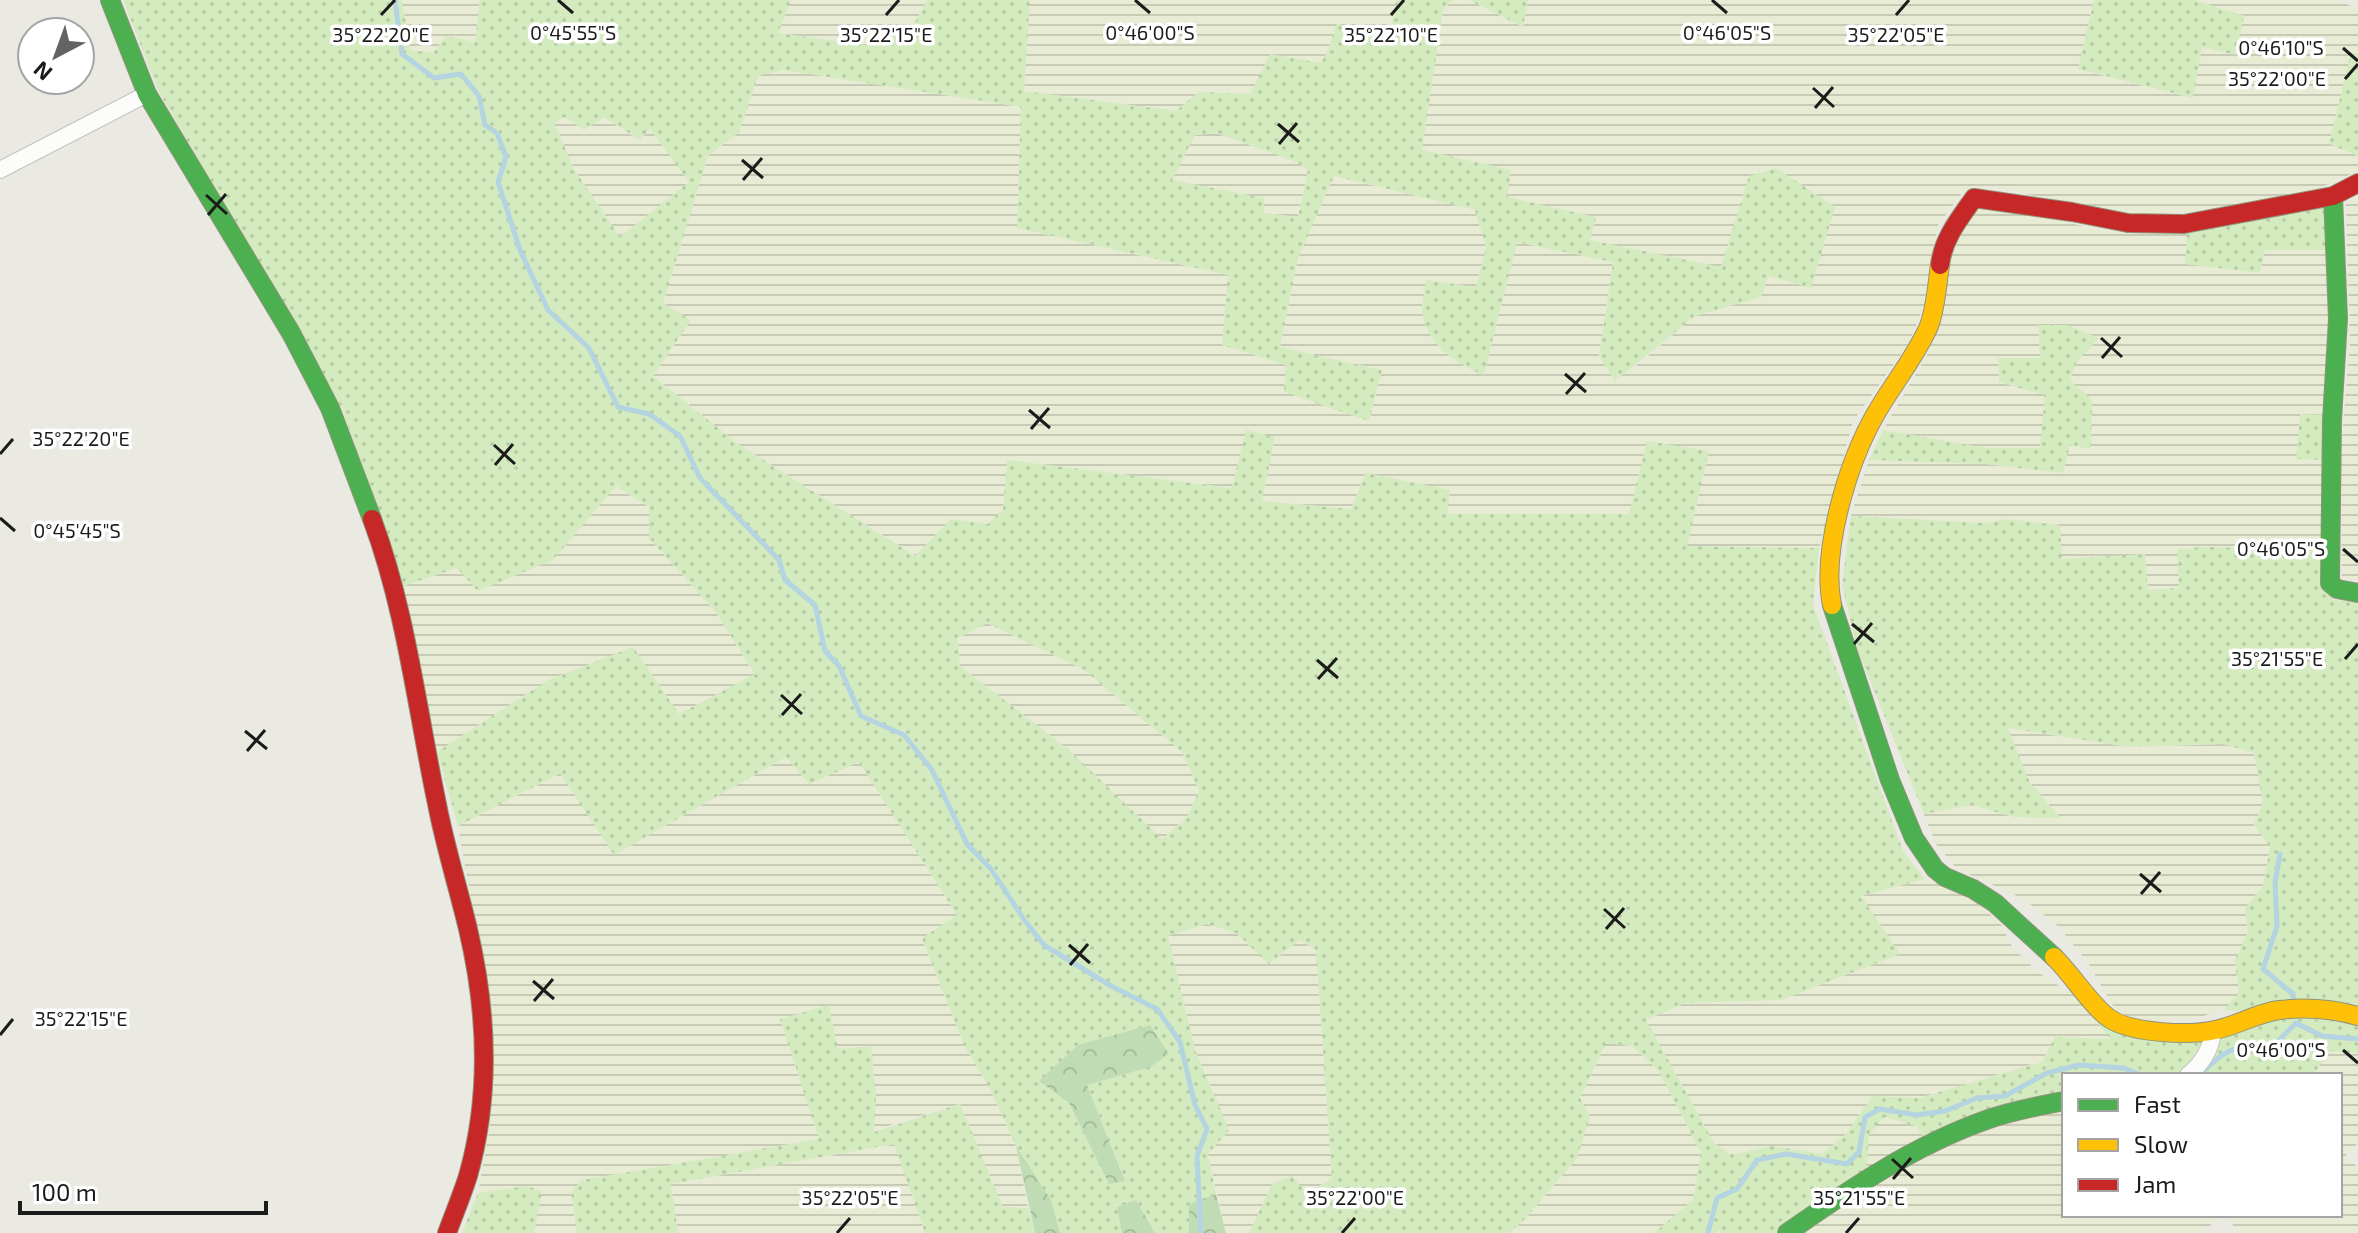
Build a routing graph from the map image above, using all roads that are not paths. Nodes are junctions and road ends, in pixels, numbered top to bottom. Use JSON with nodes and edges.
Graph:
{"nodes":[{"id":1,"x":110,"y":0,"type":"edge"},
{"id":2,"x":147,"y":94,"type":"junction"},
{"id":3,"x":0,"y":170,"type":"edge"},
{"id":4,"x":2358,"y":183,"type":"edge"},
{"id":5,"x":2333,"y":196,"type":"junction"},
{"id":6,"x":2358,"y":593,"type":"edge"},
{"id":7,"x":2358,"y":1016,"type":"edge"},
{"id":8,"x":2213,"y":1031,"type":"junction"},
{"id":9,"x":2190,"y":1073,"type":"edge"},
{"id":10,"x":2062,"y":1101,"type":"edge"},
{"id":11,"x":447,"y":1233,"type":"edge"},
{"id":12,"x":1787,"y":1233,"type":"edge"}],
"edges":[{"from":1,"to":2,"type":"street"},
{"from":2,"to":3,"type":"street"},
{"from":2,"to":11,"type":"street"},
{"from":4,"to":5,"type":"street"},
{"from":5,"to":6,"type":"street"},
{"from":5,"to":8,"type":"street"},
{"from":7,"to":8,"type":"street"},
{"from":8,"to":9,"type":"street"},
{"from":10,"to":12,"type":"street"}]}
